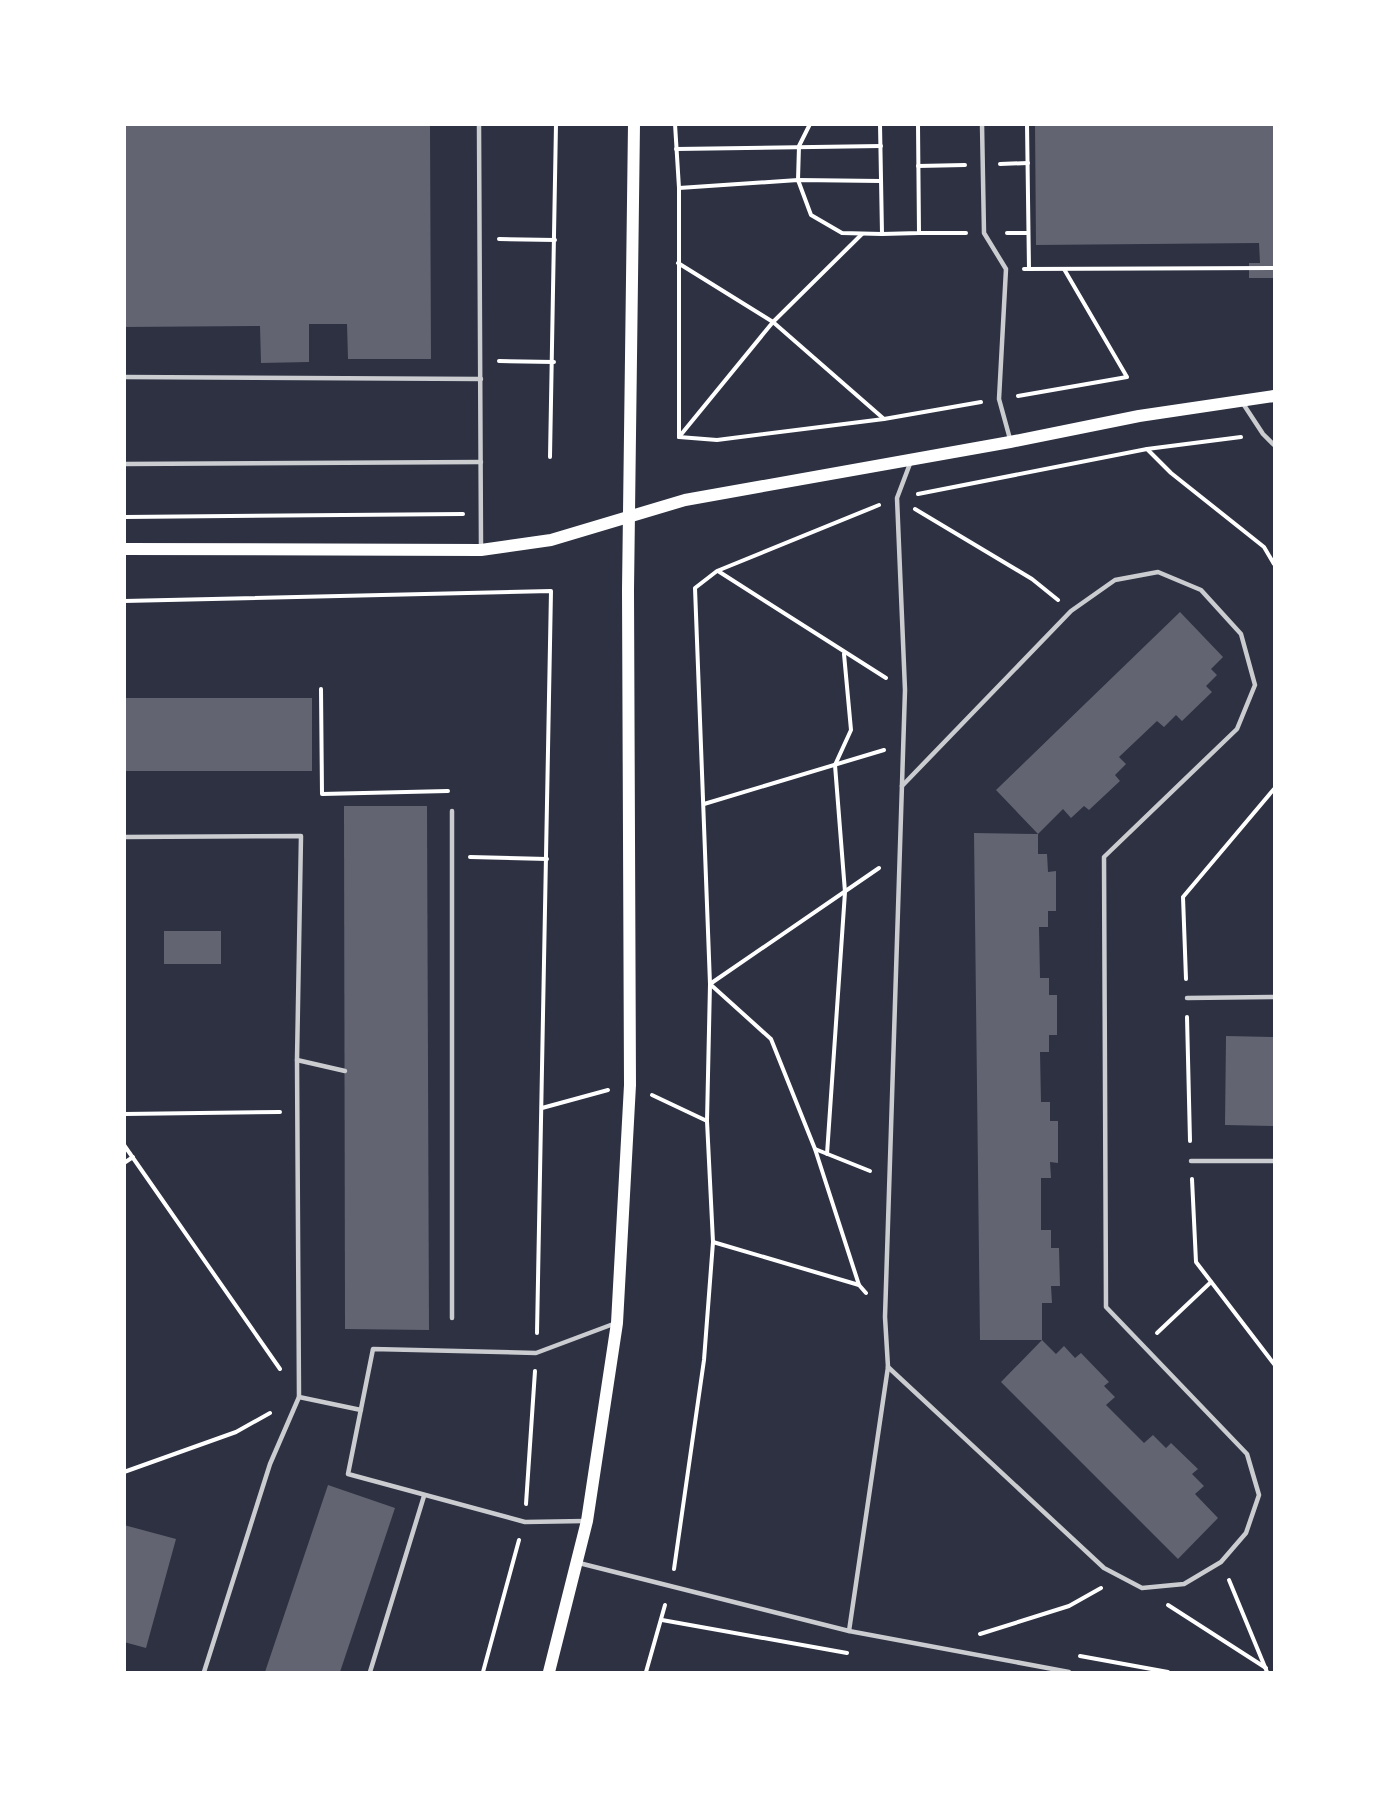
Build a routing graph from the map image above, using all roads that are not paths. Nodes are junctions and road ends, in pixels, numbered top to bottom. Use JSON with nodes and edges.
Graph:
{"nodes":[{"id":1,"x":479,"y":124,"type":"edge"},
{"id":2,"x":634,"y":124,"type":"edge"},
{"id":3,"x":982,"y":124,"type":"edge"},
{"id":4,"x":124,"y":377,"type":"edge"},
{"id":5,"x":481,"y":379,"type":"junction"},
{"id":6,"x":1275,"y":396,"type":"edge"},
{"id":7,"x":1240,"y":400,"type":"junction"},
{"id":8,"x":1010,"y":442,"type":"junction"},
{"id":9,"x":1275,"y":445,"type":"edge"},
{"id":10,"x":912,"y":459,"type":"junction"},
{"id":11,"x":481,"y":462,"type":"junction"},
{"id":12,"x":124,"y":464,"type":"edge"},
{"id":13,"x":629,"y":516,"type":"junction"},
{"id":14,"x":124,"y":549,"type":"edge"},
{"id":15,"x":481,"y":550,"type":"junction"},
{"id":16,"x":903,"y":786,"type":"junction"},
{"id":17,"x":452,"y":810,"type":"road end"},
{"id":18,"x":124,"y":837,"type":"edge"},
{"id":19,"x":1275,"y":997,"type":"edge"},
{"id":20,"x":1187,"y":998,"type":"road end"},
{"id":21,"x":297,"y":1060,"type":"junction"},
{"id":22,"x":345,"y":1071,"type":"dead end"},
{"id":23,"x":1191,"y":1161,"type":"road end"},
{"id":24,"x":1275,"y":1161,"type":"edge"},
{"id":25,"x":453,"y":1318,"type":"dead end"},
{"id":26,"x":618,"y":1323,"type":"junction"},
{"id":27,"x":888,"y":1367,"type":"junction"},
{"id":28,"x":299,"y":1397,"type":"junction"},
{"id":29,"x":361,"y":1410,"type":"junction"},
{"id":30,"x":424,"y":1496,"type":"junction"},
{"id":31,"x":587,"y":1521,"type":"junction"},
{"id":32,"x":576,"y":1562,"type":"junction"},
{"id":33,"x":849,"y":1631,"type":"junction"},
{"id":34,"x":204,"y":1672,"type":"edge"},
{"id":35,"x":370,"y":1672,"type":"edge"},
{"id":36,"x":549,"y":1672,"type":"edge"},
{"id":37,"x":1069,"y":1672,"type":"edge"}],
"edges":[{"from":1,"to":5,"type":"lane"},
{"from":2,"to":13,"type":"main road"},
{"from":3,"to":8,"type":"lane"},
{"from":4,"to":5,"type":"lane"},
{"from":5,"to":11,"type":"lane"},
{"from":6,"to":7,"type":"main road"},
{"from":7,"to":8,"type":"main road"},
{"from":7,"to":9,"type":"lane"},
{"from":8,"to":10,"type":"main road"},
{"from":10,"to":13,"type":"main road"},
{"from":10,"to":16,"type":"lane"},
{"from":11,"to":12,"type":"lane"},
{"from":11,"to":15,"type":"lane"},
{"from":13,"to":15,"type":"main road"},
{"from":13,"to":26,"type":"main road"},
{"from":14,"to":15,"type":"main road"},
{"from":16,"to":27,"type":"lane"},
{"from":16,"to":27,"type":"lane"},
{"from":17,"to":25,"type":"lane"},
{"from":18,"to":21,"type":"lane"},
{"from":19,"to":20,"type":"lane"},
{"from":21,"to":22,"type":"lane"},
{"from":21,"to":28,"type":"lane"},
{"from":23,"to":24,"type":"lane"},
{"from":26,"to":29,"type":"lane"},
{"from":26,"to":31,"type":"main road"},
{"from":27,"to":33,"type":"lane"},
{"from":28,"to":29,"type":"lane"},
{"from":28,"to":34,"type":"lane"},
{"from":29,"to":30,"type":"lane"},
{"from":30,"to":31,"type":"lane"},
{"from":30,"to":35,"type":"lane"},
{"from":31,"to":32,"type":"main road"},
{"from":32,"to":33,"type":"lane"},
{"from":32,"to":36,"type":"main road"},
{"from":33,"to":37,"type":"lane"}]}
